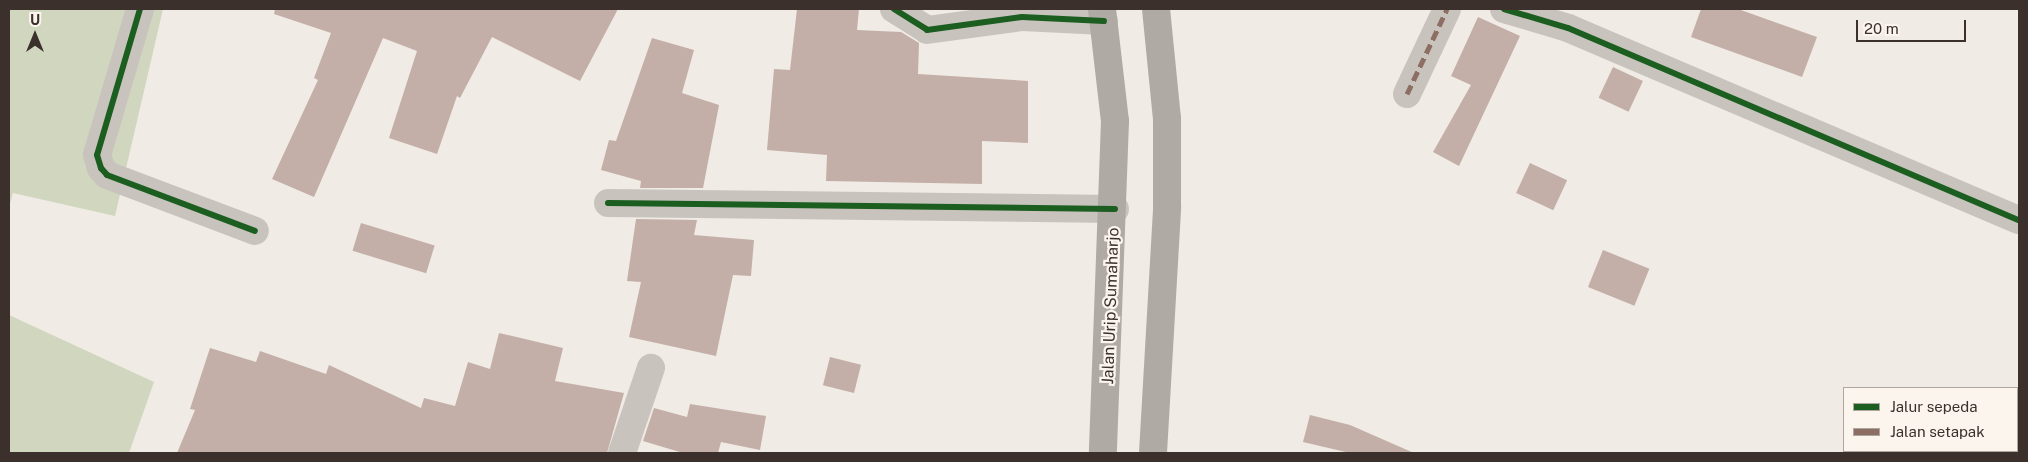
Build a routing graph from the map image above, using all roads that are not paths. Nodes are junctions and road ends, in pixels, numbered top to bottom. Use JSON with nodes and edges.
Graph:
{"nodes":[{"id":1,"x":140,"y":9,"type":"edge"},
{"id":2,"x":894,"y":9,"type":"edge"},
{"id":3,"x":1156,"y":9,"type":"edge"},
{"id":4,"x":1447,"y":9,"type":"edge"},
{"id":5,"x":1504,"y":9,"type":"edge"},
{"id":6,"x":1103,"y":15,"type":"edge"},
{"id":7,"x":1406,"y":94,"type":"dead end"},
{"id":8,"x":608,"y":203,"type":"dead end"},
{"id":9,"x":1115,"y":209,"type":"junction"},
{"id":10,"x":2019,"y":220,"type":"edge"},
{"id":11,"x":255,"y":231,"type":"dead end"},
{"id":12,"x":651,"y":368,"type":"dead end"},
{"id":13,"x":622,"y":453,"type":"edge"},
{"id":14,"x":1103,"y":453,"type":"edge"},
{"id":15,"x":1153,"y":453,"type":"edge"}],
"edges":[{"from":1,"to":11,"type":"street"},
{"from":2,"to":6,"type":"street"},
{"from":3,"to":15,"type":"highway"},
{"from":4,"to":7,"type":"street"},
{"from":5,"to":10,"type":"street"},
{"from":6,"to":9,"type":"highway","name":"Jalan Urip Sumaharjo"},
{"from":8,"to":9,"type":"street"},
{"from":9,"to":14,"type":"highway","name":"Jalan Urip Sumaharjo"},
{"from":12,"to":13,"type":"street"}]}
